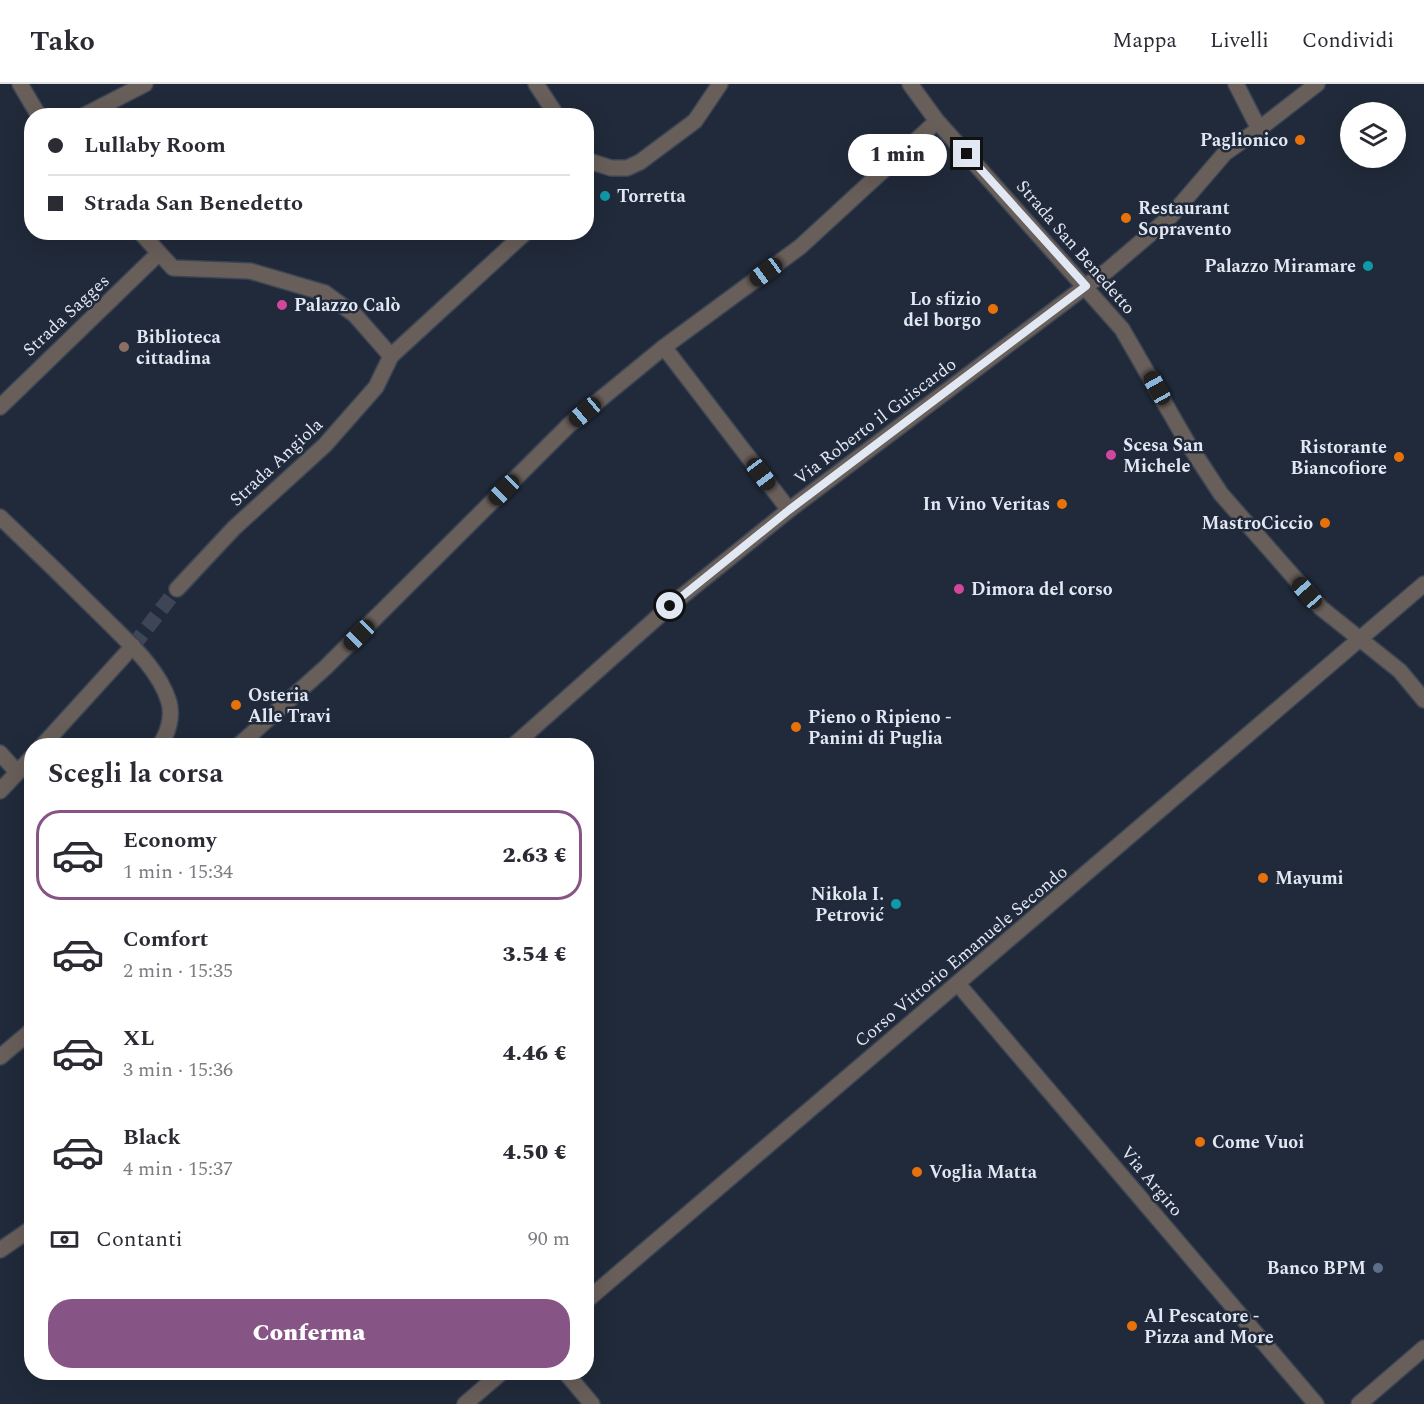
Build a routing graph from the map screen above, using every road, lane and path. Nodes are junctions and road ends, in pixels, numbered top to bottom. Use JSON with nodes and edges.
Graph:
{"nodes":[{"id":1,"x":20,"y":84,"type":"edge"},
{"id":2,"x":145,"y":84,"type":"edge"},
{"id":3,"x":537,"y":84,"type":"edge"},
{"id":4,"x":720,"y":84,"type":"edge"},
{"id":5,"x":910,"y":84,"type":"edge"},
{"id":6,"x":1236,"y":84,"type":"edge"},
{"id":7,"x":1317,"y":84,"type":"edge"},
{"id":8,"x":34,"y":108,"type":"edge"},
{"id":9,"x":98,"y":108,"type":"edge"},
{"id":10,"x":552,"y":108,"type":"edge"},
{"id":11,"x":937,"y":121,"type":"junction"},
{"id":12,"x":1259,"y":129,"type":"junction"},
{"id":13,"x":594,"y":163,"type":"edge"},
{"id":14,"x":147,"y":240,"type":"edge"},
{"id":15,"x":517,"y":240,"type":"edge"},
{"id":16,"x":159,"y":253,"type":"junction"},
{"id":17,"x":1086,"y":286,"type":"junction"},
{"id":18,"x":664,"y":347,"type":"junction"},
{"id":19,"x":391,"y":356,"type":"junction"},
{"id":20,"x":0,"y":407,"type":"edge"},
{"id":21,"x":789,"y":510,"type":"junction"},
{"id":22,"x":0,"y":517,"type":"edge"},
{"id":23,"x":1424,"y":584,"type":"edge"},
{"id":24,"x":177,"y":589,"type":"tunnel mouth"},
{"id":25,"x":1359,"y":640,"type":"junction"},
{"id":26,"x":133,"y":646,"type":"junction"},
{"id":27,"x":1424,"y":700,"type":"edge"},
{"id":28,"x":49,"y":738,"type":"edge"},
{"id":29,"x":165,"y":738,"type":"edge"},
{"id":30,"x":247,"y":738,"type":"edge"},
{"id":31,"x":522,"y":738,"type":"edge"},
{"id":32,"x":0,"y":753,"type":"edge"},
{"id":33,"x":24,"y":765,"type":"edge"},
{"id":34,"x":17,"y":772,"type":"junction"},
{"id":35,"x":0,"y":791,"type":"edge"},
{"id":36,"x":958,"y":984,"type":"junction"},
{"id":37,"x":24,"y":1037,"type":"edge"},
{"id":38,"x":0,"y":1057,"type":"edge"},
{"id":39,"x":24,"y":1234,"type":"edge"},
{"id":40,"x":0,"y":1250,"type":"edge"},
{"id":41,"x":594,"y":1294,"type":"edge"},
{"id":42,"x":1424,"y":1348,"type":"edge"},
{"id":43,"x":493,"y":1380,"type":"edge"},
{"id":44,"x":572,"y":1380,"type":"edge"},
{"id":45,"x":465,"y":1404,"type":"edge"},
{"id":46,"x":592,"y":1404,"type":"edge"},
{"id":47,"x":1316,"y":1404,"type":"edge"},
{"id":48,"x":1359,"y":1404,"type":"edge"}],
"edges":[{"from":1,"to":8,"type":"street"},
{"from":2,"to":9,"type":"street"},
{"from":3,"to":10,"type":"street"},
{"from":4,"to":13,"type":"street"},
{"from":5,"to":11,"type":"street","name":"Strada San Benedetto"},
{"from":6,"to":12,"type":"street"},
{"from":7,"to":12,"type":"street","name":"Via Roberto il Guiscardo"},
{"from":11,"to":17,"type":"street","name":"Strada San Benedetto"},
{"from":11,"to":18,"type":"street"},
{"from":12,"to":17,"type":"street","name":"Via Roberto il Guiscardo"},
{"from":14,"to":16,"type":"street"},
{"from":15,"to":19,"type":"street"},
{"from":16,"to":19,"type":"street"},
{"from":16,"to":20,"type":"street","name":"Strada Sagges"},
{"from":17,"to":21,"type":"street","name":"Via Roberto il Guiscardo"},
{"from":17,"to":25,"type":"street","name":"Strada San Benedetto"},
{"from":18,"to":21,"type":"street"},
{"from":18,"to":30,"type":"street"},
{"from":19,"to":24,"type":"street","name":"Strada Angiola"},
{"from":21,"to":31,"type":"street","name":"Via Roberto il Guiscardo"},
{"from":22,"to":26,"type":"street"},
{"from":23,"to":25,"type":"street","name":"Corso Vittorio Emanuele Secondo"},
{"from":25,"to":27,"type":"street"},
{"from":25,"to":36,"type":"street","name":"Corso Vittorio Emanuele Secondo"},
{"from":26,"to":28,"type":"street"},
{"from":26,"to":29,"type":"street"},
{"from":32,"to":34,"type":"street"},
{"from":33,"to":34,"type":"street"},
{"from":34,"to":35,"type":"street"},
{"from":36,"to":41,"type":"street","name":"Corso Vittorio Emanuele Secondo"},
{"from":36,"to":47,"type":"street","name":"Via Argiro"},
{"from":37,"to":38,"type":"street"},
{"from":39,"to":40,"type":"street"},
{"from":42,"to":48,"type":"street"},
{"from":43,"to":45,"type":"street"},
{"from":44,"to":46,"type":"street"}]}
